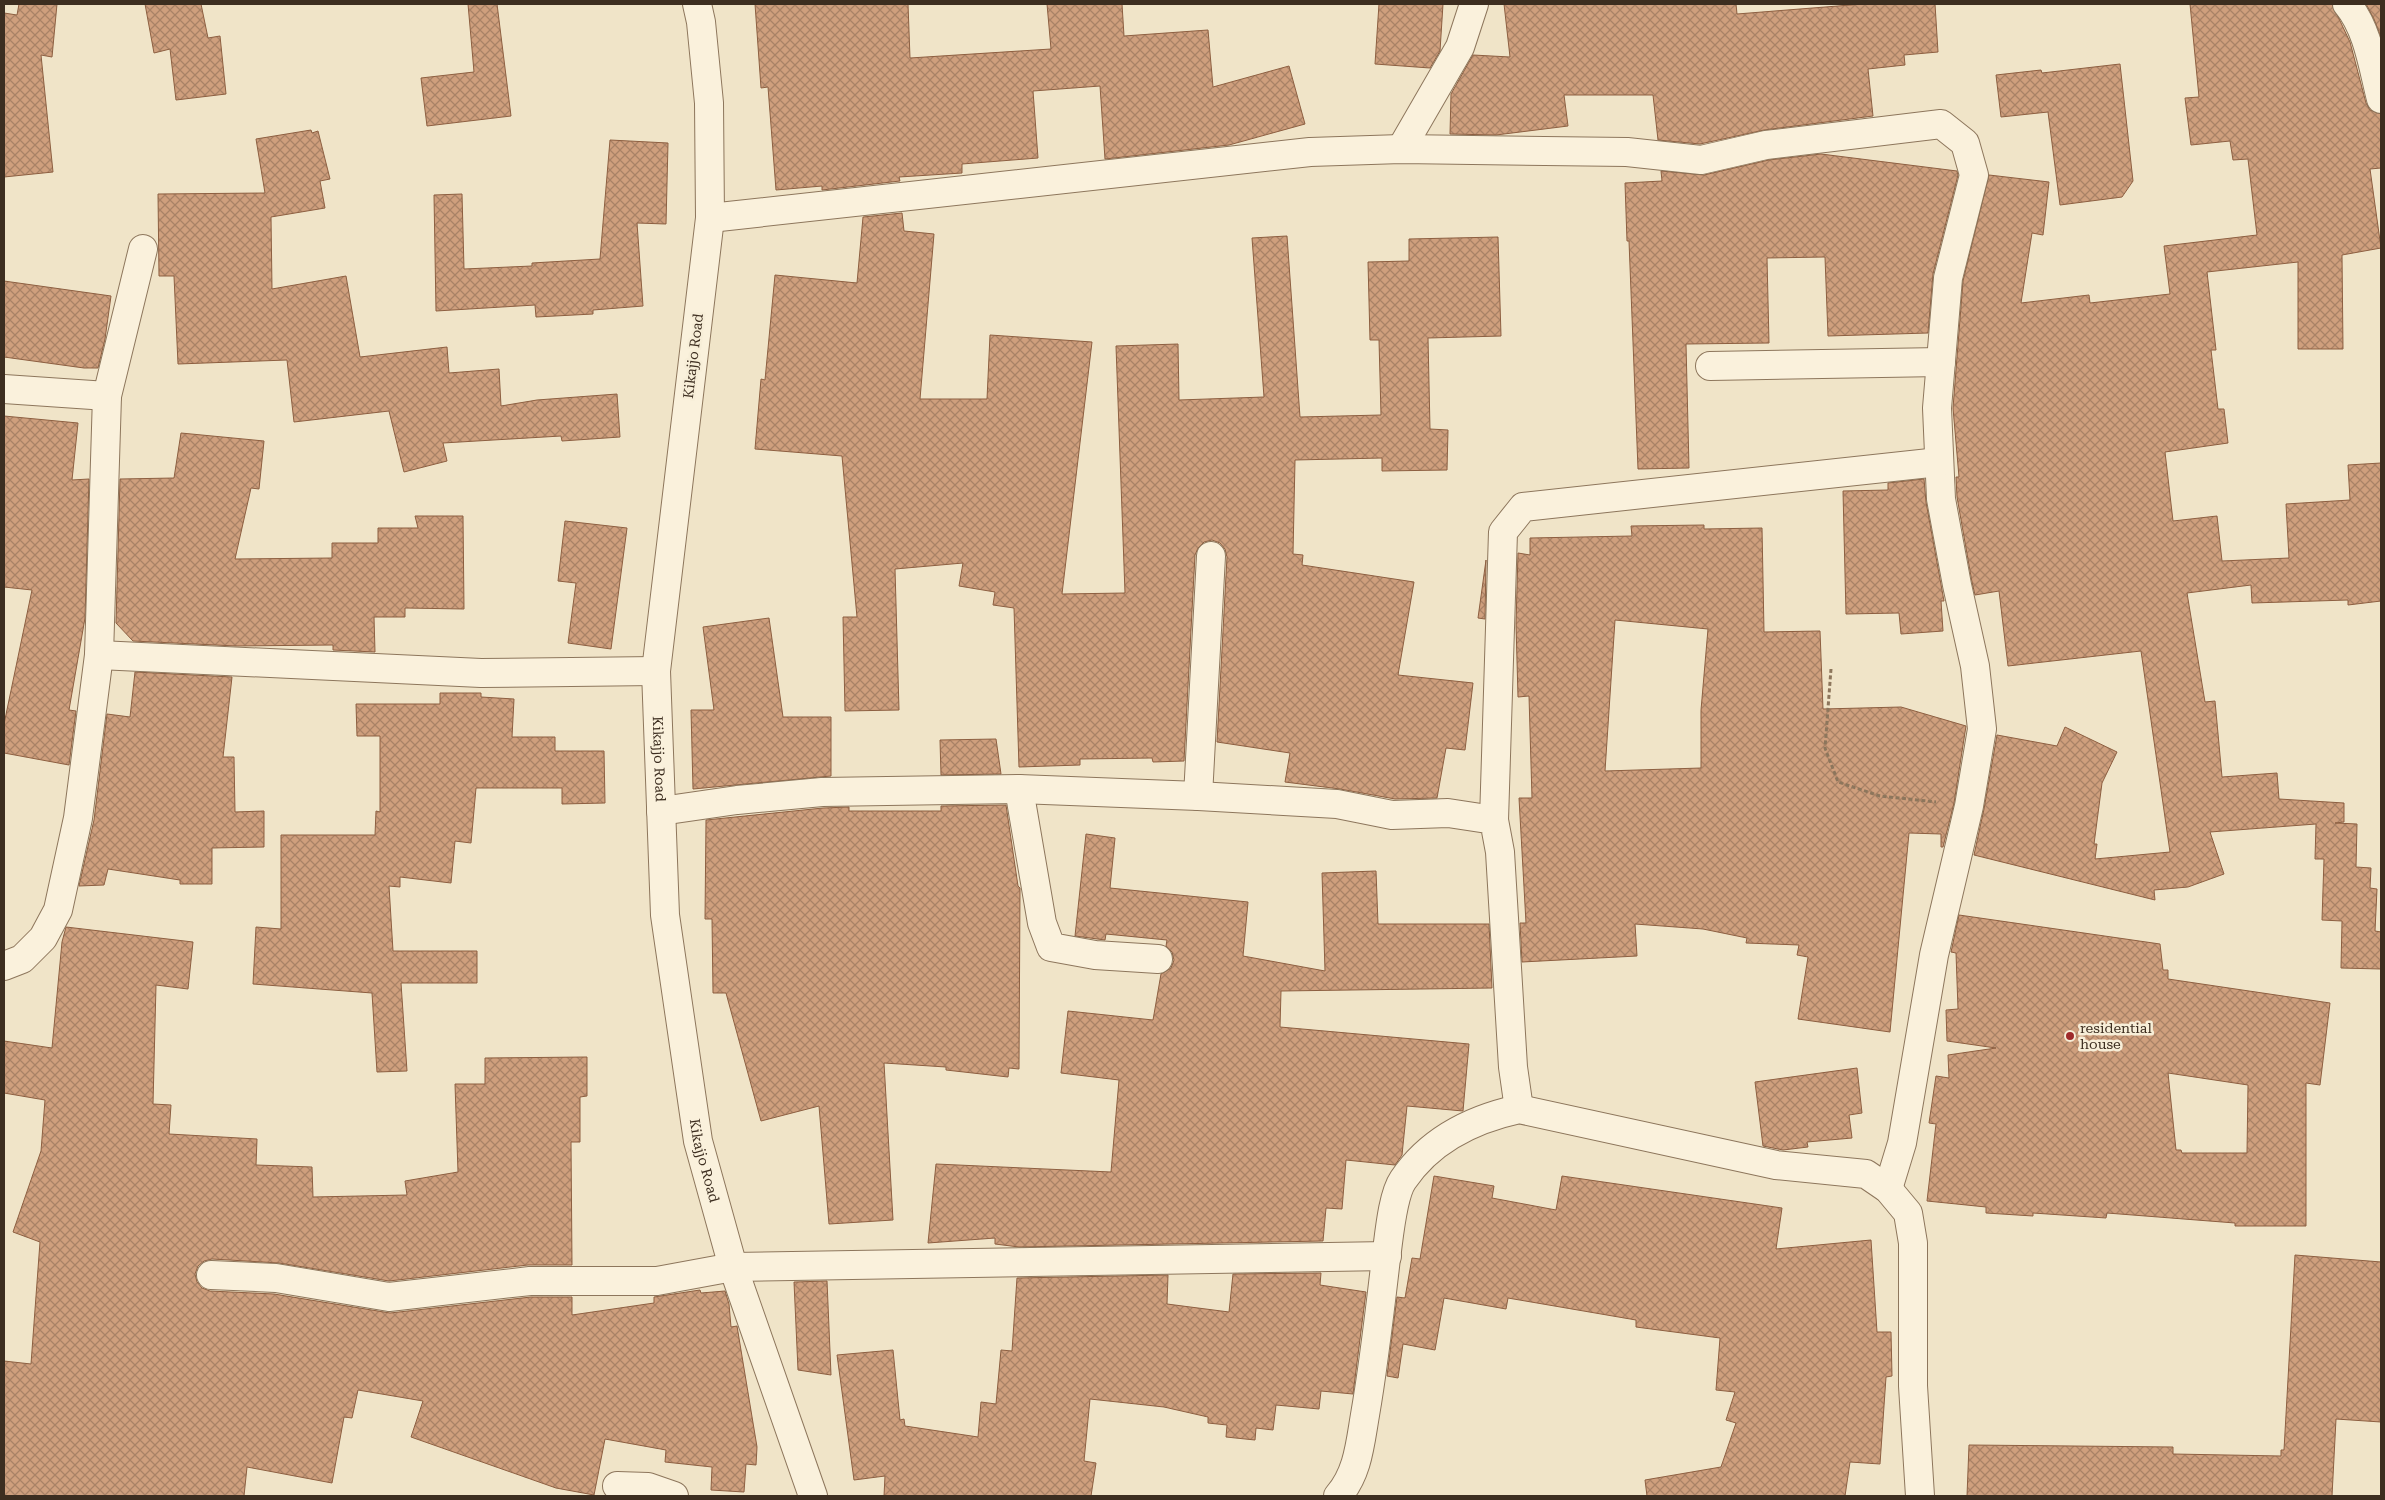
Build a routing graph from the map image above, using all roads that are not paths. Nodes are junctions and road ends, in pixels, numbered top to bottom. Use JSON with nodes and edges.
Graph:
{"nodes":[{"id":1,"x":697,"y":4,"type":"edge"},
{"id":2,"x":1474,"y":4,"type":"edge"},
{"id":3,"x":2347,"y":4,"type":"edge"},
{"id":4,"x":2381,"y":99,"type":"edge"},
{"id":5,"x":1401,"y":149,"type":"junction"},
{"id":6,"x":710,"y":218,"type":"junction"},
{"id":7,"x":144,"y":249,"type":"dead end"},
{"id":8,"x":1941,"y":362,"type":"junction"},
{"id":9,"x":1710,"y":366,"type":"dead end"},
{"id":10,"x":4,"y":389,"type":"edge"},
{"id":11,"x":108,"y":396,"type":"junction"},
{"id":12,"x":1939,"y":462,"type":"junction"},
{"id":13,"x":1211,"y":556,"type":"dead end"},
{"id":14,"x":99,"y":655,"type":"junction"},
{"id":15,"x":656,"y":671,"type":"junction"},
{"id":16,"x":1018,"y":790,"type":"junction"},
{"id":17,"x":1198,"y":796,"type":"junction"},
{"id":18,"x":661,"y":811,"type":"junction"},
{"id":19,"x":1494,"y":820,"type":"junction"},
{"id":20,"x":1158,"y":959,"type":"dead end"},
{"id":21,"x":4,"y":966,"type":"edge"},
{"id":22,"x":1519,"y":1109,"type":"junction"},
{"id":23,"x":1888,"y":1189,"type":"junction"},
{"id":24,"x":1387,"y":1256,"type":"junction"},
{"id":25,"x":733,"y":1267,"type":"junction"},
{"id":26,"x":211,"y":1275,"type":"dead end"},
{"id":27,"x":617,"y":1486,"type":"dead end"},
{"id":28,"x":674,"y":1496,"type":"edge"},
{"id":29,"x":813,"y":1496,"type":"edge"},
{"id":30,"x":1338,"y":1496,"type":"edge"},
{"id":31,"x":1920,"y":1496,"type":"edge"}],
"edges":[{"from":1,"to":6,"type":"street","name":"Kikajjo Road"},
{"from":2,"to":5,"type":"street"},
{"from":3,"to":4,"type":"street"},
{"from":5,"to":6,"type":"street"},
{"from":5,"to":8,"type":"street"},
{"from":6,"to":15,"type":"street","name":"Kikajjo Road"},
{"from":7,"to":11,"type":"street"},
{"from":8,"to":9,"type":"street"},
{"from":8,"to":12,"type":"street"},
{"from":10,"to":11,"type":"street"},
{"from":11,"to":14,"type":"street"},
{"from":12,"to":19,"type":"street"},
{"from":12,"to":23,"type":"street"},
{"from":13,"to":17,"type":"street"},
{"from":14,"to":15,"type":"street"},
{"from":14,"to":21,"type":"street"},
{"from":15,"to":18,"type":"street","name":"Kikajjo Road"},
{"from":16,"to":17,"type":"street"},
{"from":16,"to":18,"type":"street"},
{"from":16,"to":20,"type":"street"},
{"from":17,"to":19,"type":"street"},
{"from":18,"to":25,"type":"street","name":"Kikajjo Road"},
{"from":19,"to":22,"type":"street"},
{"from":22,"to":23,"type":"street"},
{"from":22,"to":24,"type":"street"},
{"from":23,"to":31,"type":"street"},
{"from":24,"to":25,"type":"street"},
{"from":24,"to":30,"type":"street"},
{"from":25,"to":26,"type":"street"},
{"from":25,"to":29,"type":"street","name":"Kikajjo Road"},
{"from":27,"to":28,"type":"street"}]}
